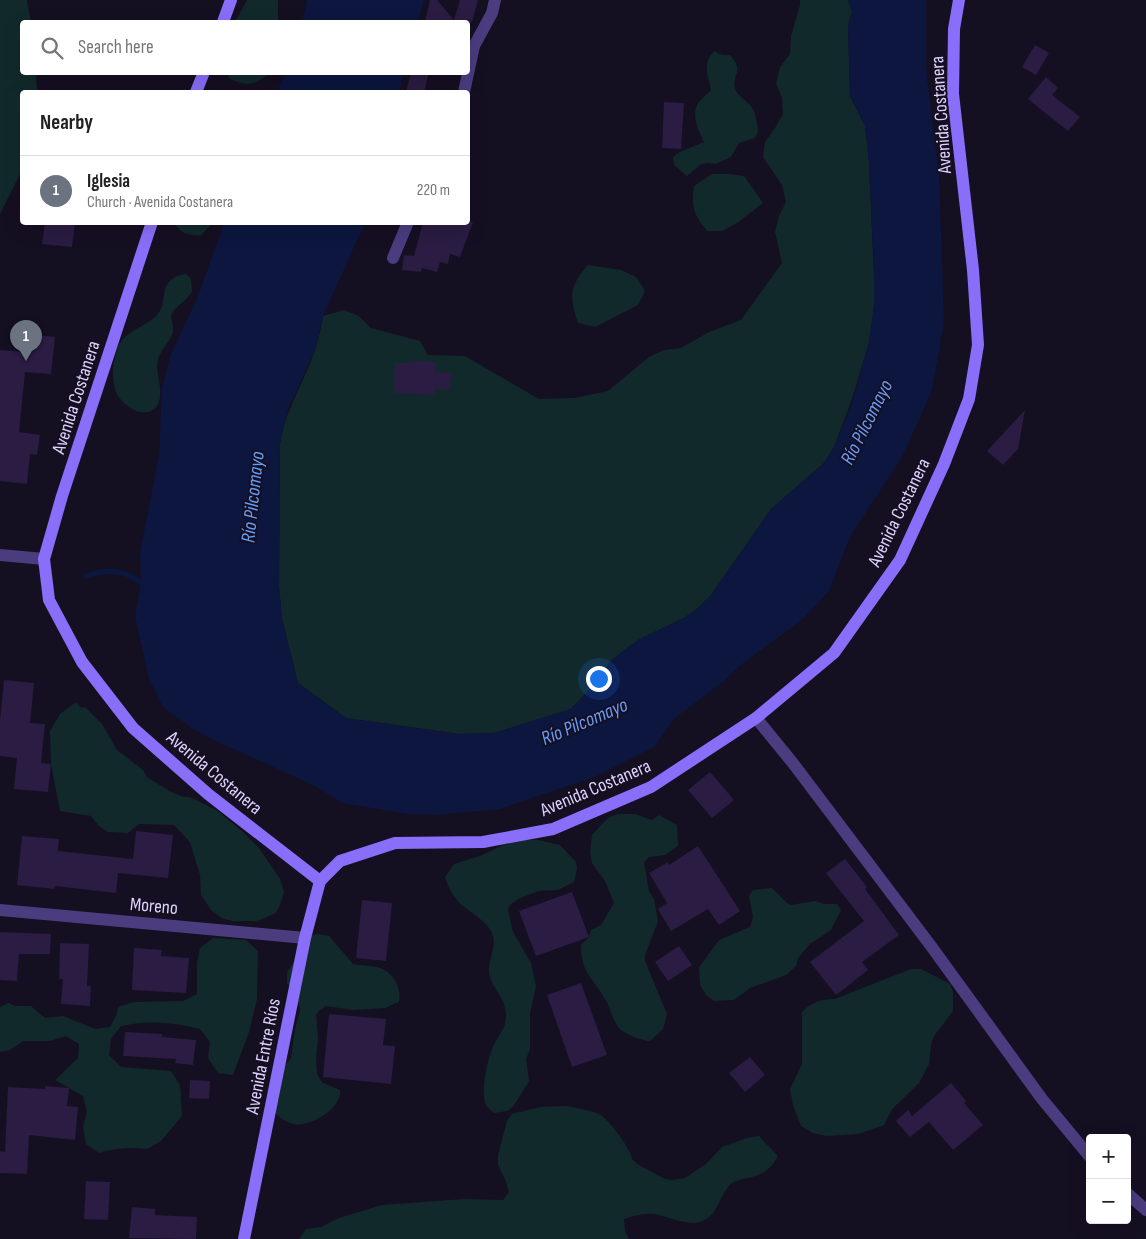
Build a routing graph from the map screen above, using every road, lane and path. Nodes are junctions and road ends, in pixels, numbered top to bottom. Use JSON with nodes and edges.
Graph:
{"nodes":[{"id":1,"x":231,"y":0,"type":"edge"},
{"id":2,"x":495,"y":0,"type":"edge"},
{"id":3,"x":959,"y":0,"type":"edge"},
{"id":4,"x":224,"y":20,"type":"edge"},
{"id":5,"x":470,"y":64,"type":"edge"},
{"id":6,"x":203,"y":75,"type":"edge"},
{"id":7,"x":468,"y":75,"type":"edge"},
{"id":8,"x":197,"y":90,"type":"edge"},
{"id":9,"x":464,"y":90,"type":"edge"},
{"id":10,"x":151,"y":225,"type":"edge"},
{"id":11,"x":407,"y":225,"type":"edge"},
{"id":12,"x":393,"y":258,"type":"dead end"},
{"id":13,"x":0,"y":555,"type":"edge"},
{"id":14,"x":44,"y":559,"type":"junction"},
{"id":15,"x":756,"y":718,"type":"junction"},
{"id":16,"x":320,"y":880,"type":"junction"},
{"id":17,"x":0,"y":910,"type":"edge"},
{"id":18,"x":305,"y":938,"type":"junction"},
{"id":19,"x":1086,"y":1152,"type":"edge"},
{"id":20,"x":1131,"y":1197,"type":"edge"},
{"id":21,"x":1146,"y":1210,"type":"edge"},
{"id":22,"x":244,"y":1239,"type":"edge"}],
"edges":[{"from":1,"to":4,"type":"street"},
{"from":2,"to":5,"type":"street"},
{"from":3,"to":15,"type":"street","name":"Avenida Costanera"},
{"from":6,"to":8,"type":"street"},
{"from":7,"to":9,"type":"street"},
{"from":10,"to":14,"type":"street","name":"Avenida Costanera"},
{"from":11,"to":12,"type":"street"},
{"from":13,"to":14,"type":"street"},
{"from":14,"to":16,"type":"street","name":"Avenida Costanera"},
{"from":15,"to":16,"type":"street","name":"Avenida Costanera"},
{"from":15,"to":19,"type":"street"},
{"from":16,"to":18,"type":"street","name":"Avenida Entre Ríos"},
{"from":17,"to":18,"type":"street","name":"Moreno"},
{"from":18,"to":22,"type":"street","name":"Avenida Entre Ríos"},
{"from":20,"to":21,"type":"street"}]}
